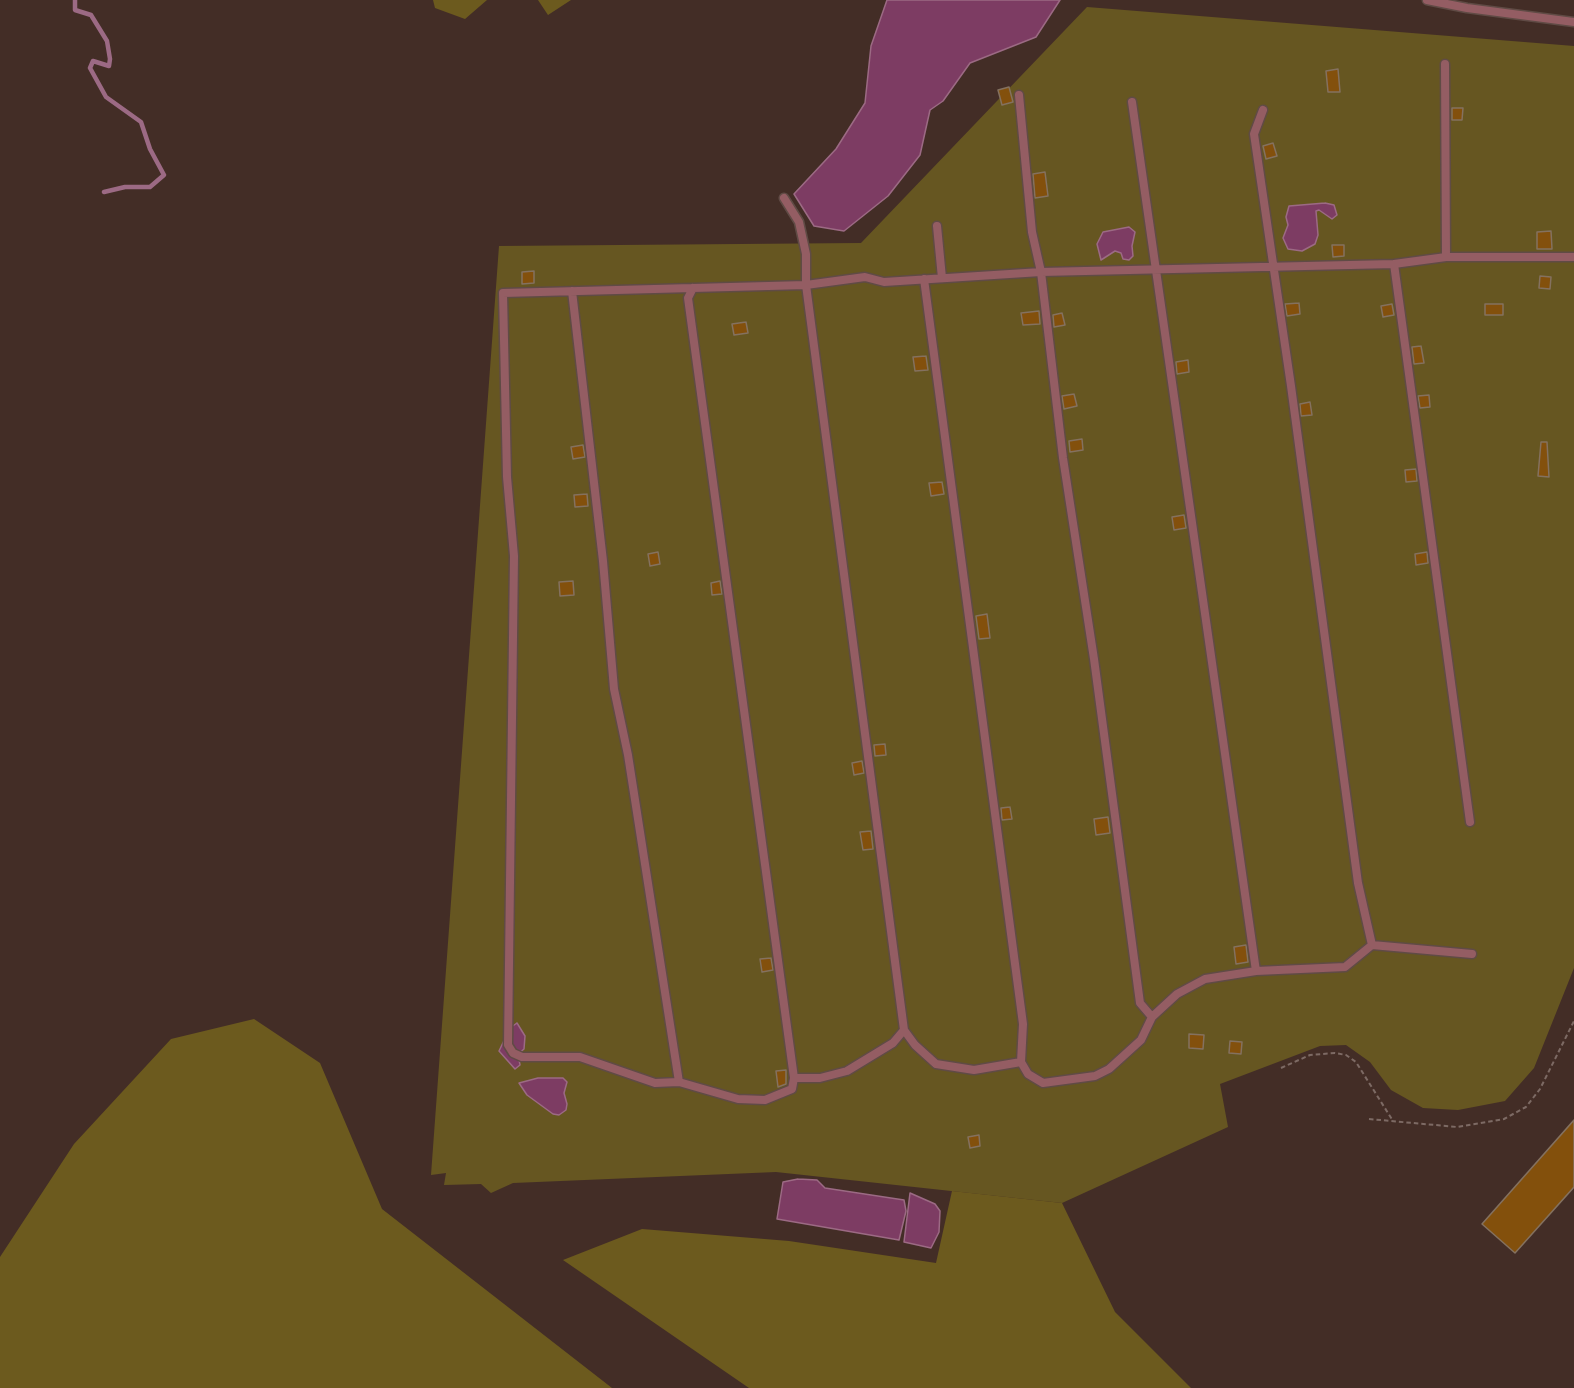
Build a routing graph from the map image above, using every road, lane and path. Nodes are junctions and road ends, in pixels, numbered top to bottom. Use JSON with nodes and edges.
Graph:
{"nodes":[{"id":1,"x":1427,"y":0,"type":"edge"},
{"id":2,"x":1574,"y":22,"type":"edge"},
{"id":3,"x":1445,"y":64,"type":"dead end"},
{"id":4,"x":1019,"y":94,"type":"dead end"},
{"id":5,"x":1132,"y":102,"type":"dead end"},
{"id":6,"x":1263,"y":110,"type":"dead end"},
{"id":7,"x":784,"y":198,"type":"dead end"},
{"id":8,"x":937,"y":226,"type":"dead end"},
{"id":9,"x":1446,"y":257,"type":"junction"},
{"id":10,"x":1574,"y":257,"type":"edge"},
{"id":11,"x":1394,"y":264,"type":"junction"},
{"id":12,"x":1272,"y":268,"type":"junction"},
{"id":13,"x":1156,"y":271,"type":"junction"},
{"id":14,"x":1041,"y":272,"type":"junction"},
{"id":15,"x":942,"y":278,"type":"junction"},
{"id":16,"x":924,"y":279,"type":"junction"},
{"id":17,"x":806,"y":285,"type":"junction"},
{"id":18,"x":693,"y":288,"type":"junction"},
{"id":19,"x":572,"y":291,"type":"junction"},
{"id":20,"x":1470,"y":822,"type":"dead end"},
{"id":21,"x":1372,"y":945,"type":"junction"},
{"id":22,"x":1472,"y":954,"type":"dead end"},
{"id":23,"x":1256,"y":971,"type":"junction"},
{"id":24,"x":1152,"y":1017,"type":"junction"},
{"id":25,"x":1574,"y":1021,"type":"edge"},
{"id":26,"x":904,"y":1030,"type":"junction"},
{"id":27,"x":1021,"y":1062,"type":"junction"},
{"id":28,"x":1281,"y":1068,"type":"dead end"},
{"id":29,"x":794,"y":1077,"type":"junction"},
{"id":30,"x":679,"y":1082,"type":"junction"},
{"id":31,"x":1369,"y":1119,"type":"dead end"},
{"id":32,"x":1393,"y":1121,"type":"junction"}],
"edges":[{"from":1,"to":2,"type":"lane"},
{"from":3,"to":9,"type":"lane"},
{"from":4,"to":14,"type":"lane"},
{"from":5,"to":13,"type":"lane"},
{"from":6,"to":12,"type":"lane"},
{"from":7,"to":17,"type":"lane"},
{"from":8,"to":15,"type":"lane"},
{"from":9,"to":10,"type":"lane"},
{"from":9,"to":11,"type":"lane"},
{"from":11,"to":12,"type":"lane"},
{"from":11,"to":20,"type":"lane"},
{"from":12,"to":13,"type":"lane"},
{"from":12,"to":21,"type":"lane"},
{"from":13,"to":14,"type":"lane"},
{"from":13,"to":23,"type":"lane"},
{"from":14,"to":15,"type":"lane"},
{"from":14,"to":24,"type":"lane"},
{"from":15,"to":16,"type":"lane"},
{"from":16,"to":17,"type":"lane"},
{"from":16,"to":27,"type":"lane"},
{"from":17,"to":18,"type":"lane"},
{"from":17,"to":26,"type":"lane"},
{"from":18,"to":19,"type":"lane"},
{"from":18,"to":29,"type":"lane"},
{"from":19,"to":30,"type":"lane"},
{"from":19,"to":30,"type":"lane"},
{"from":21,"to":22,"type":"lane"},
{"from":21,"to":23,"type":"lane"},
{"from":23,"to":24,"type":"lane"},
{"from":24,"to":27,"type":"lane"},
{"from":25,"to":32,"type":"path"},
{"from":26,"to":27,"type":"lane"},
{"from":26,"to":29,"type":"lane"},
{"from":28,"to":32,"type":"path"},
{"from":29,"to":30,"type":"lane"},
{"from":31,"to":32,"type":"path"}]}
